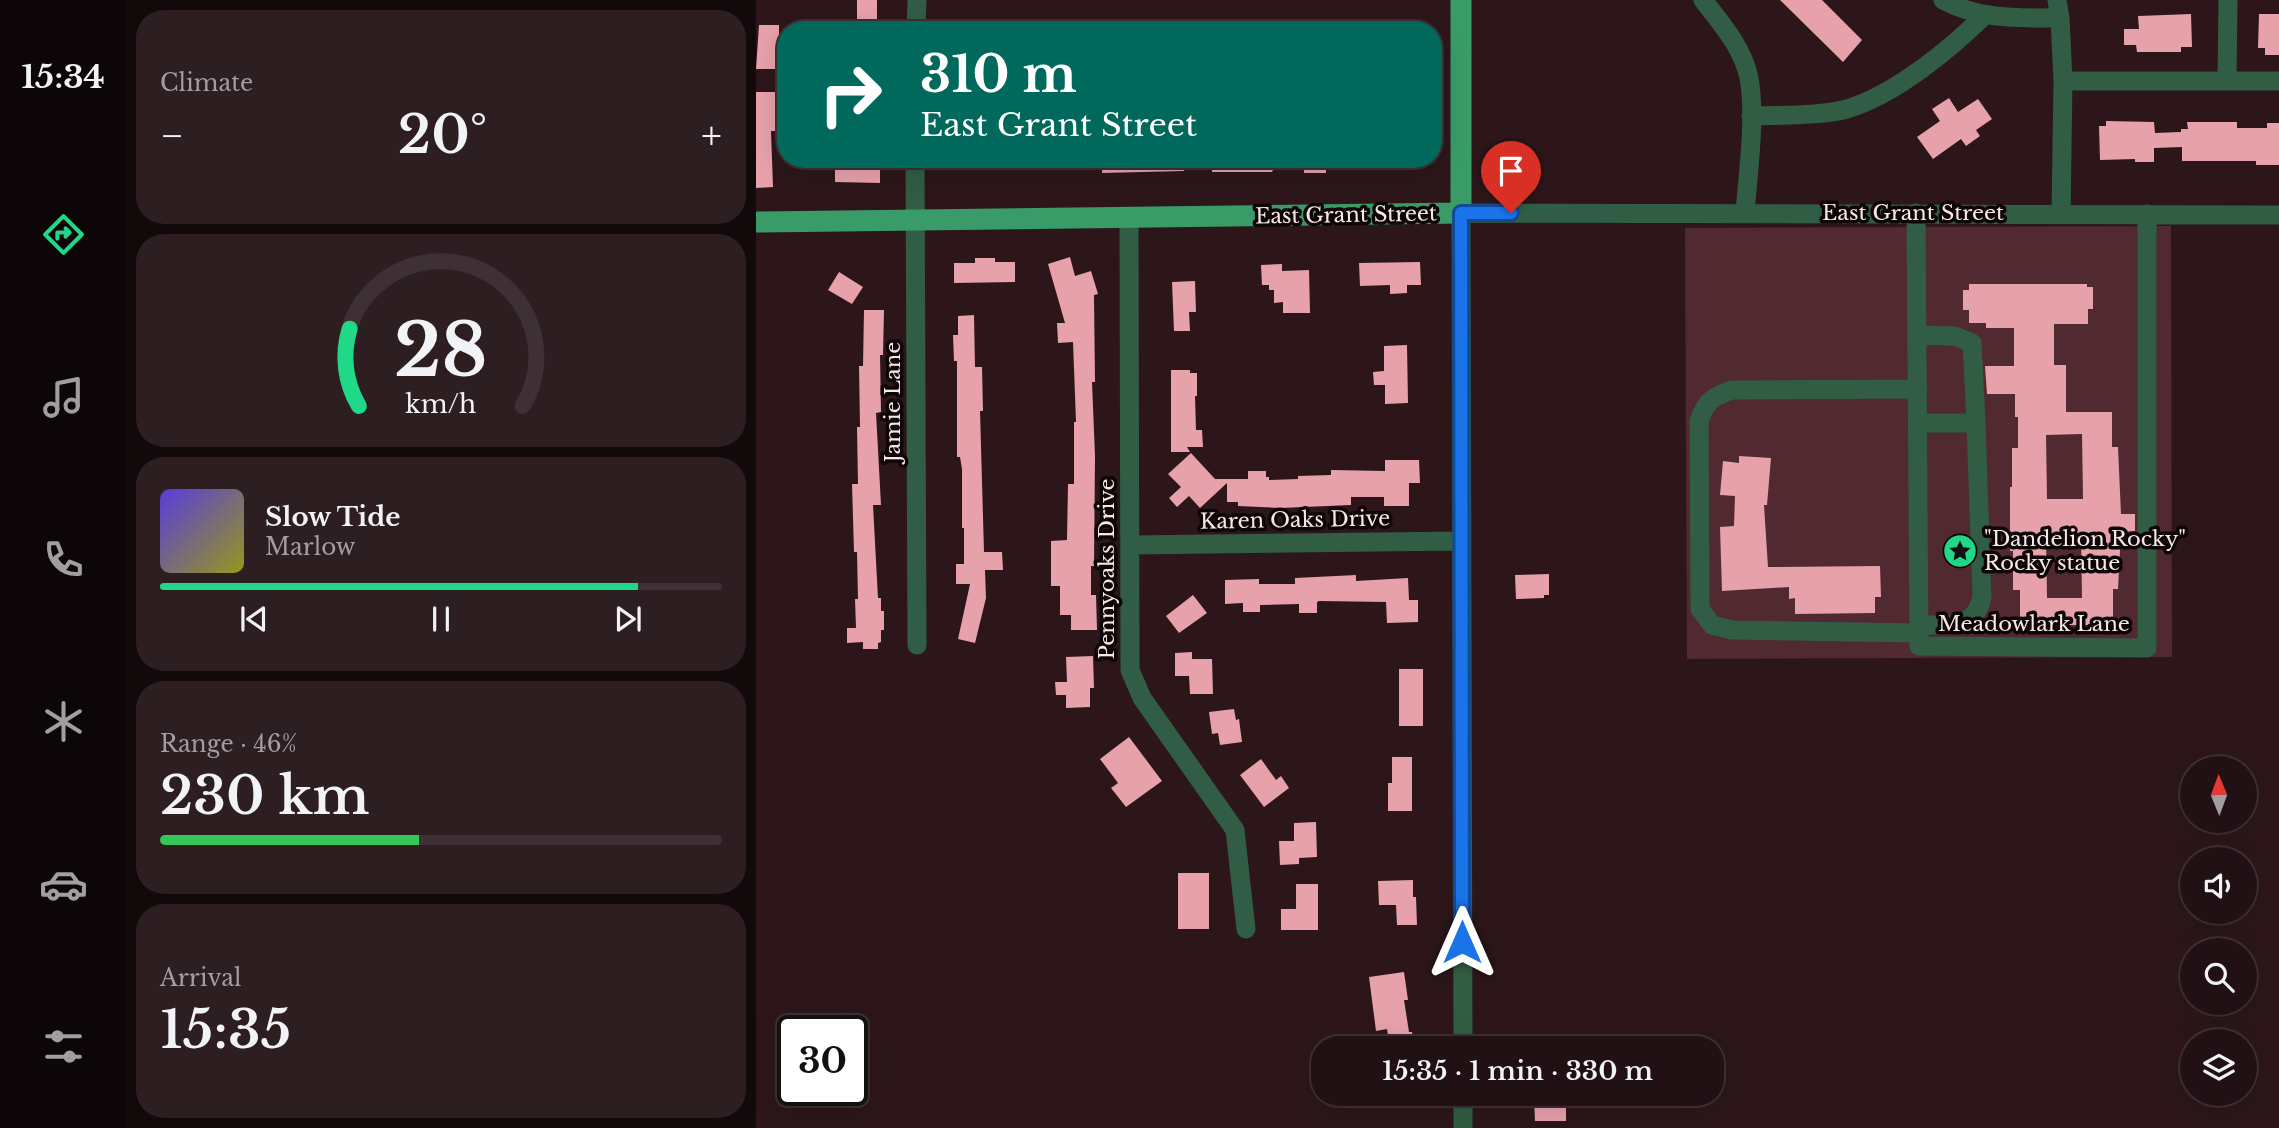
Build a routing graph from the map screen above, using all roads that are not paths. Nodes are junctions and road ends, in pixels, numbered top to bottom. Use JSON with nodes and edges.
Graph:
{"nodes":[{"id":1,"x":917,"y":0,"type":"edge"},
{"id":2,"x":1461,"y":0,"type":"edge"},
{"id":3,"x":1703,"y":0,"type":"edge"},
{"id":4,"x":1943,"y":0,"type":"edge"},
{"id":5,"x":2228,"y":0,"type":"edge"},
{"id":6,"x":2059,"y":9,"type":"edge"},
{"id":7,"x":1985,"y":15,"type":"junction"},
{"id":8,"x":916,"y":21,"type":"edge"},
{"id":9,"x":2063,"y":81,"type":"junction"},
{"id":10,"x":2227,"y":81,"type":"junction"},
{"id":11,"x":2279,"y":81,"type":"edge"},
{"id":12,"x":1751,"y":116,"type":"junction"},
{"id":13,"x":915,"y":168,"type":"edge"},
{"id":14,"x":1461,"y":213,"type":"junction"},
{"id":15,"x":1745,"y":213,"type":"junction"},
{"id":16,"x":1916,"y":214,"type":"junction"},
{"id":17,"x":2060,"y":214,"type":"junction"},
{"id":18,"x":2147,"y":214,"type":"junction"},
{"id":19,"x":2279,"y":215,"type":"edge"},
{"id":20,"x":1129,"y":219,"type":"junction"},
{"id":21,"x":915,"y":220,"type":"junction"},
{"id":22,"x":756,"y":222,"type":"edge"},
{"id":23,"x":1917,"y":335,"type":"junction"},
{"id":24,"x":1917,"y":389,"type":"junction"},
{"id":25,"x":1918,"y":423,"type":"junction"},
{"id":26,"x":1976,"y":423,"type":"junction"},
{"id":27,"x":1461,"y":541,"type":"junction"},
{"id":28,"x":1130,"y":545,"type":"junction"},
{"id":29,"x":1919,"y":629,"type":"junction"},
{"id":30,"x":917,"y":645,"type":"dead end"},
{"id":31,"x":1246,"y":929,"type":"dead end"},
{"id":32,"x":1463,"y":1036,"type":"edge"},
{"id":33,"x":1463,"y":1106,"type":"edge"},
{"id":34,"x":1463,"y":1128,"type":"edge"}],
"edges":[{"from":1,"to":8,"type":"street"},
{"from":2,"to":14,"type":"main road"},
{"from":3,"to":12,"type":"street"},
{"from":4,"to":7,"type":"street"},
{"from":5,"to":10,"type":"street"},
{"from":6,"to":7,"type":"street"},
{"from":6,"to":9,"type":"street"},
{"from":7,"to":12,"type":"street"},
{"from":9,"to":10,"type":"street"},
{"from":9,"to":17,"type":"street"},
{"from":10,"to":11,"type":"street"},
{"from":12,"to":15,"type":"street"},
{"from":13,"to":21,"type":"street","name":"Jamie Lane"},
{"from":14,"to":15,"type":"street","name":"East Grant Street"},
{"from":14,"to":20,"type":"main road","name":"East Grant Street"},
{"from":14,"to":27,"type":"street"},
{"from":15,"to":16,"type":"street","name":"East Grant Street"},
{"from":16,"to":17,"type":"street","name":"East Grant Street"},
{"from":16,"to":23,"type":"street","name":"Meadowlark Lane"},
{"from":17,"to":18,"type":"street","name":"East Grant Street"},
{"from":18,"to":19,"type":"street","name":"East Grant Street"},
{"from":18,"to":29,"type":"street","name":"Meadowlark Lane"},
{"from":20,"to":21,"type":"main road","name":"East Grant Street"},
{"from":20,"to":28,"type":"street","name":"Pennyoaks Drive"},
{"from":21,"to":22,"type":"main road","name":"East Grant Street"},
{"from":21,"to":30,"type":"street","name":"Jamie Lane"},
{"from":23,"to":24,"type":"street","name":"Meadowlark Lane"},
{"from":23,"to":26,"type":"street"},
{"from":24,"to":25,"type":"street","name":"Meadowlark Lane"},
{"from":24,"to":29,"type":"street"},
{"from":25,"to":26,"type":"street"},
{"from":25,"to":29,"type":"street","name":"Meadowlark Lane"},
{"from":26,"to":29,"type":"street"},
{"from":27,"to":28,"type":"street","name":"Karen Oaks Drive"},
{"from":27,"to":32,"type":"street"},
{"from":28,"to":31,"type":"street","name":"Pennyoaks Drive"},
{"from":33,"to":34,"type":"street"}]}
